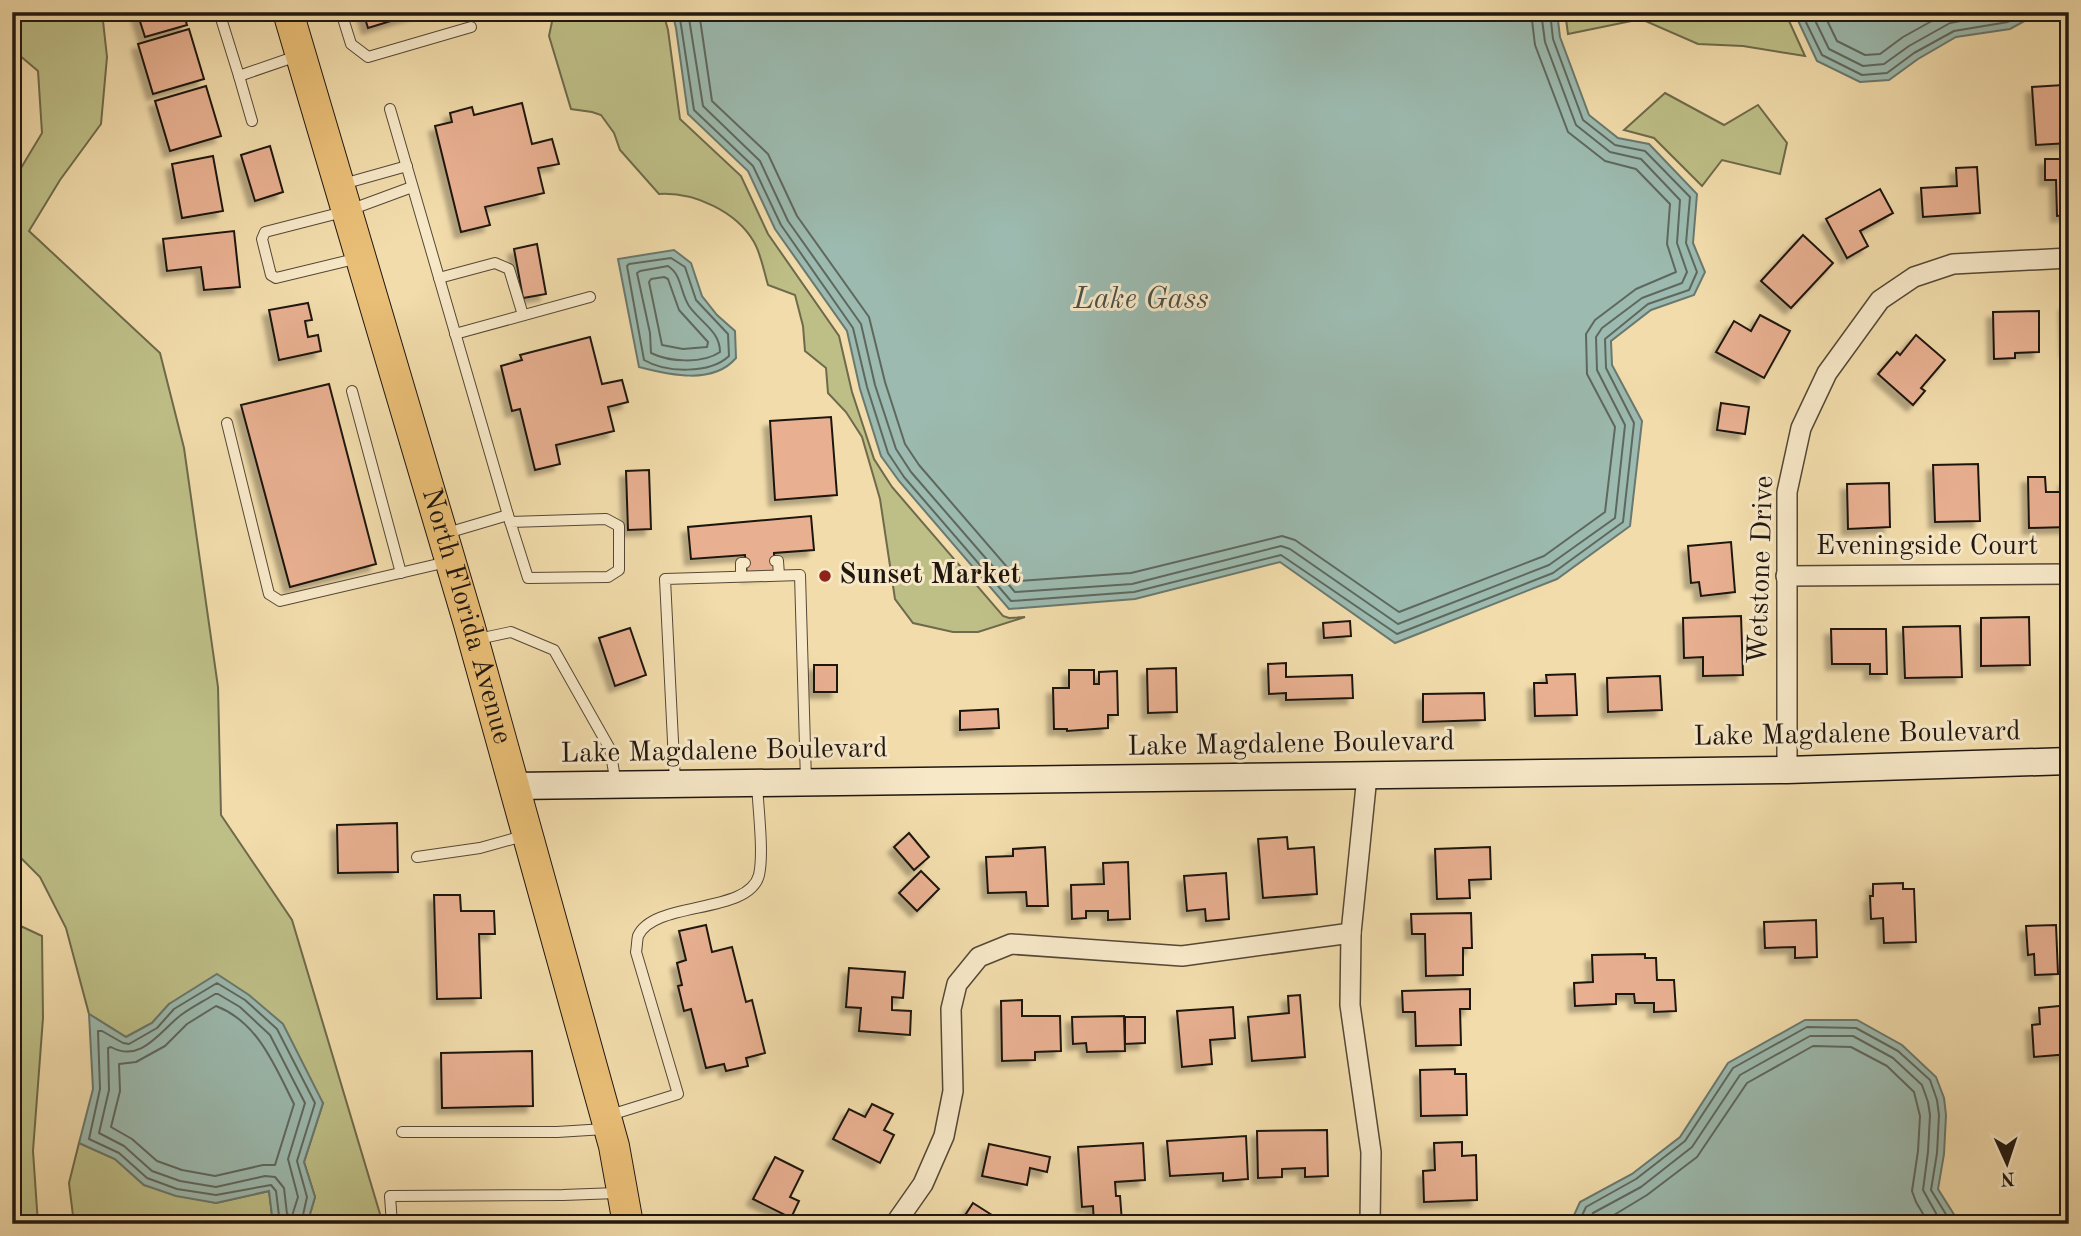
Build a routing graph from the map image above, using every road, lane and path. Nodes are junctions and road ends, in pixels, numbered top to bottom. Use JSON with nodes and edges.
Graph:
{"nodes":[{"id":1,"x":219,"y":12,"type":"edge"},
{"id":2,"x":288,"y":12,"type":"edge"},
{"id":3,"x":341,"y":12,"type":"edge"},
{"id":4,"x":471,"y":27,"type":"dead end"},
{"id":5,"x":300,"y":54,"type":"junction"},
{"id":6,"x":239,"y":76,"type":"junction"},
{"id":7,"x":390,"y":109,"type":"dead end"},
{"id":8,"x":252,"y":121,"type":"dead end"},
{"id":9,"x":407,"y":166,"type":"junction"},
{"id":10,"x":412,"y":187,"type":"junction"},
{"id":11,"x":343,"y":198,"type":"junction"},
{"id":12,"x":360,"y":257,"type":"junction"},
{"id":13,"x":2069,"y":258,"type":"edge"},
{"id":14,"x":439,"y":278,"type":"junction"},
{"id":15,"x":590,"y":296,"type":"dead end"},
{"id":16,"x":523,"y":315,"type":"junction"},
{"id":17,"x":455,"y":334,"type":"junction"},
{"id":18,"x":352,"y":391,"type":"dead end"},
{"id":19,"x":228,"y":424,"type":"dead end"},
{"id":20,"x":509,"y":519,"type":"junction"},
{"id":21,"x":447,"y":548,"type":"junction"},
{"id":22,"x":775,"y":561,"type":"dead end"},
{"id":23,"x":746,"y":563,"type":"dead end"},
{"id":24,"x":401,"y":573,"type":"junction"},
{"id":25,"x":2069,"y":574,"type":"edge"},
{"id":26,"x":779,"y":575,"type":"junction"},
{"id":27,"x":741,"y":576,"type":"junction"},
{"id":28,"x":1786,"y":576,"type":"junction"},
{"id":29,"x":474,"y":640,"type":"junction"},
{"id":30,"x":2069,"y":761,"type":"edge"},
{"id":31,"x":1787,"y":770,"type":"junction"},
{"id":32,"x":1367,"y":776,"type":"junction"},
{"id":33,"x":806,"y":782,"type":"junction"},
{"id":34,"x":757,"y":783,"type":"junction"},
{"id":35,"x":616,"y":784,"type":"junction"},
{"id":36,"x":675,"y":784,"type":"junction"},
{"id":37,"x":514,"y":786,"type":"junction"},
{"id":38,"x":527,"y":835,"type":"junction"},
{"id":39,"x":417,"y":857,"type":"dead end"},
{"id":40,"x":1351,"y":933,"type":"junction"},
{"id":41,"x":608,"y":1123,"type":"junction"},
{"id":42,"x":402,"y":1132,"type":"dead end"},
{"id":43,"x":622,"y":1192,"type":"junction"},
{"id":44,"x":393,"y":1224,"type":"edge"},
{"id":45,"x":628,"y":1224,"type":"edge"},
{"id":46,"x":895,"y":1224,"type":"edge"},
{"id":47,"x":1370,"y":1224,"type":"edge"}],
"edges":[{"from":1,"to":6,"type":"lane"},
{"from":2,"to":5,"type":"main road","name":"North Florida Avenue"},
{"from":3,"to":4,"type":"lane"},
{"from":5,"to":6,"type":"lane"},
{"from":5,"to":11,"type":"main road","name":"North Florida Avenue"},
{"from":6,"to":8,"type":"lane"},
{"from":7,"to":9,"type":"lane"},
{"from":9,"to":10,"type":"lane"},
{"from":9,"to":11,"type":"lane"},
{"from":10,"to":11,"type":"lane"},
{"from":10,"to":14,"type":"lane"},
{"from":11,"to":12,"type":"main road","name":"North Florida Avenue"},
{"from":11,"to":12,"type":"lane"},
{"from":12,"to":21,"type":"main road","name":"North Florida Avenue"},
{"from":13,"to":28,"type":"street","name":"Wetstone Drive"},
{"from":14,"to":16,"type":"lane"},
{"from":14,"to":17,"type":"lane"},
{"from":15,"to":16,"type":"lane"},
{"from":16,"to":17,"type":"lane"},
{"from":17,"to":20,"type":"lane"},
{"from":18,"to":24,"type":"lane"},
{"from":19,"to":24,"type":"lane"},
{"from":20,"to":20,"type":"lane"},
{"from":20,"to":21,"type":"lane"},
{"from":21,"to":24,"type":"lane"},
{"from":21,"to":29,"type":"main road","name":"North Florida Avenue"},
{"from":22,"to":26,"type":"lane"},
{"from":23,"to":27,"type":"lane"},
{"from":25,"to":28,"type":"street","name":"Eveningside Court"},
{"from":26,"to":27,"type":"lane"},
{"from":26,"to":33,"type":"lane"},
{"from":27,"to":36,"type":"lane"},
{"from":28,"to":31,"type":"street","name":"Wetstone Drive"},
{"from":29,"to":35,"type":"lane"},
{"from":29,"to":37,"type":"main road","name":"North Florida Avenue"},
{"from":30,"to":31,"type":"street","name":"Lake Magdalene Boulevard"},
{"from":31,"to":32,"type":"street","name":"Lake Magdalene Boulevard"},
{"from":32,"to":33,"type":"street","name":"Lake Magdalene Boulevard"},
{"from":32,"to":40,"type":"street"},
{"from":33,"to":34,"type":"street","name":"Lake Magdalene Boulevard"},
{"from":34,"to":36,"type":"street","name":"Lake Magdalene Boulevard"},
{"from":34,"to":41,"type":"lane"},
{"from":35,"to":36,"type":"street","name":"Lake Magdalene Boulevard"},
{"from":35,"to":37,"type":"street","name":"Lake Magdalene Boulevard"},
{"from":37,"to":38,"type":"main road","name":"North Florida Avenue"},
{"from":38,"to":39,"type":"lane"},
{"from":38,"to":41,"type":"main road","name":"North Florida Avenue"},
{"from":40,"to":46,"type":"street"},
{"from":40,"to":47,"type":"street"},
{"from":41,"to":42,"type":"lane"},
{"from":41,"to":43,"type":"main road","name":"North Florida Avenue"},
{"from":43,"to":44,"type":"lane"},
{"from":43,"to":45,"type":"main road","name":"North Florida Avenue"}]}
